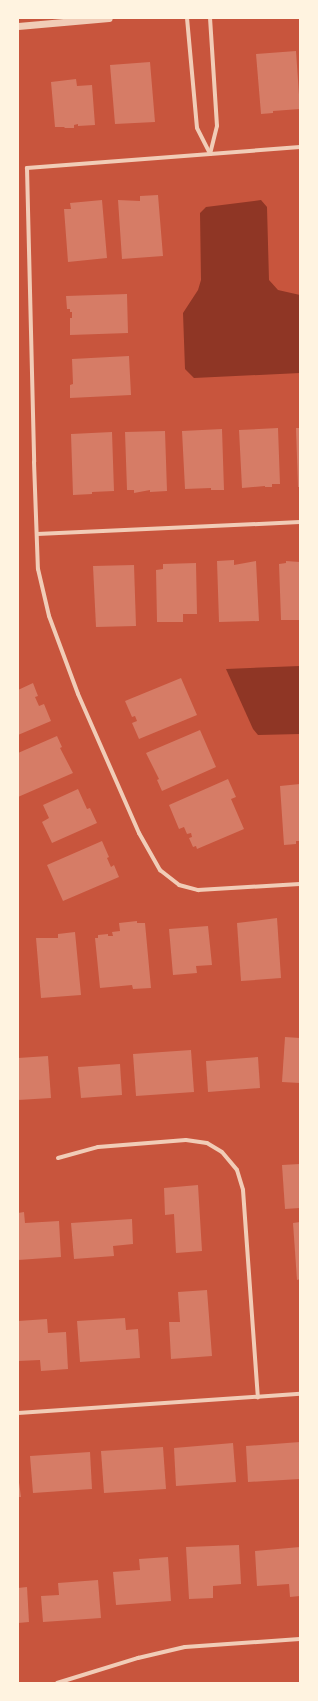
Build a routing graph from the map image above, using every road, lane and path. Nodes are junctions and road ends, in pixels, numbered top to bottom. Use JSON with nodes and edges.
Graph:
{"nodes":[{"id":1,"x":109,"y":18,"type":"edge"},
{"id":2,"x":187,"y":18,"type":"edge"},
{"id":3,"x":210,"y":18,"type":"edge"},
{"id":4,"x":18,"y":26,"type":"edge"},
{"id":5,"x":300,"y":147,"type":"edge"},
{"id":6,"x":210,"y":154,"type":"junction"},
{"id":7,"x":300,"y":522,"type":"edge"},
{"id":8,"x":37,"y":534,"type":"junction"},
{"id":9,"x":300,"y":884,"type":"edge"},
{"id":10,"x":58,"y":1158,"type":"dead end"},
{"id":11,"x":300,"y":1394,"type":"edge"},
{"id":12,"x":258,"y":1397,"type":"junction"},
{"id":13,"x":18,"y":1413,"type":"edge"},
{"id":14,"x":300,"y":1639,"type":"edge"},
{"id":15,"x":57,"y":1683,"type":"edge"}],
"edges":[{"from":1,"to":4,"type":"street"},
{"from":2,"to":6,"type":"street"},
{"from":3,"to":6,"type":"street"},
{"from":5,"to":6,"type":"street"},
{"from":6,"to":8,"type":"street"},
{"from":7,"to":8,"type":"street"},
{"from":8,"to":9,"type":"street"},
{"from":10,"to":12,"type":"street"},
{"from":11,"to":12,"type":"street"},
{"from":12,"to":13,"type":"street"},
{"from":14,"to":15,"type":"street"}]}
